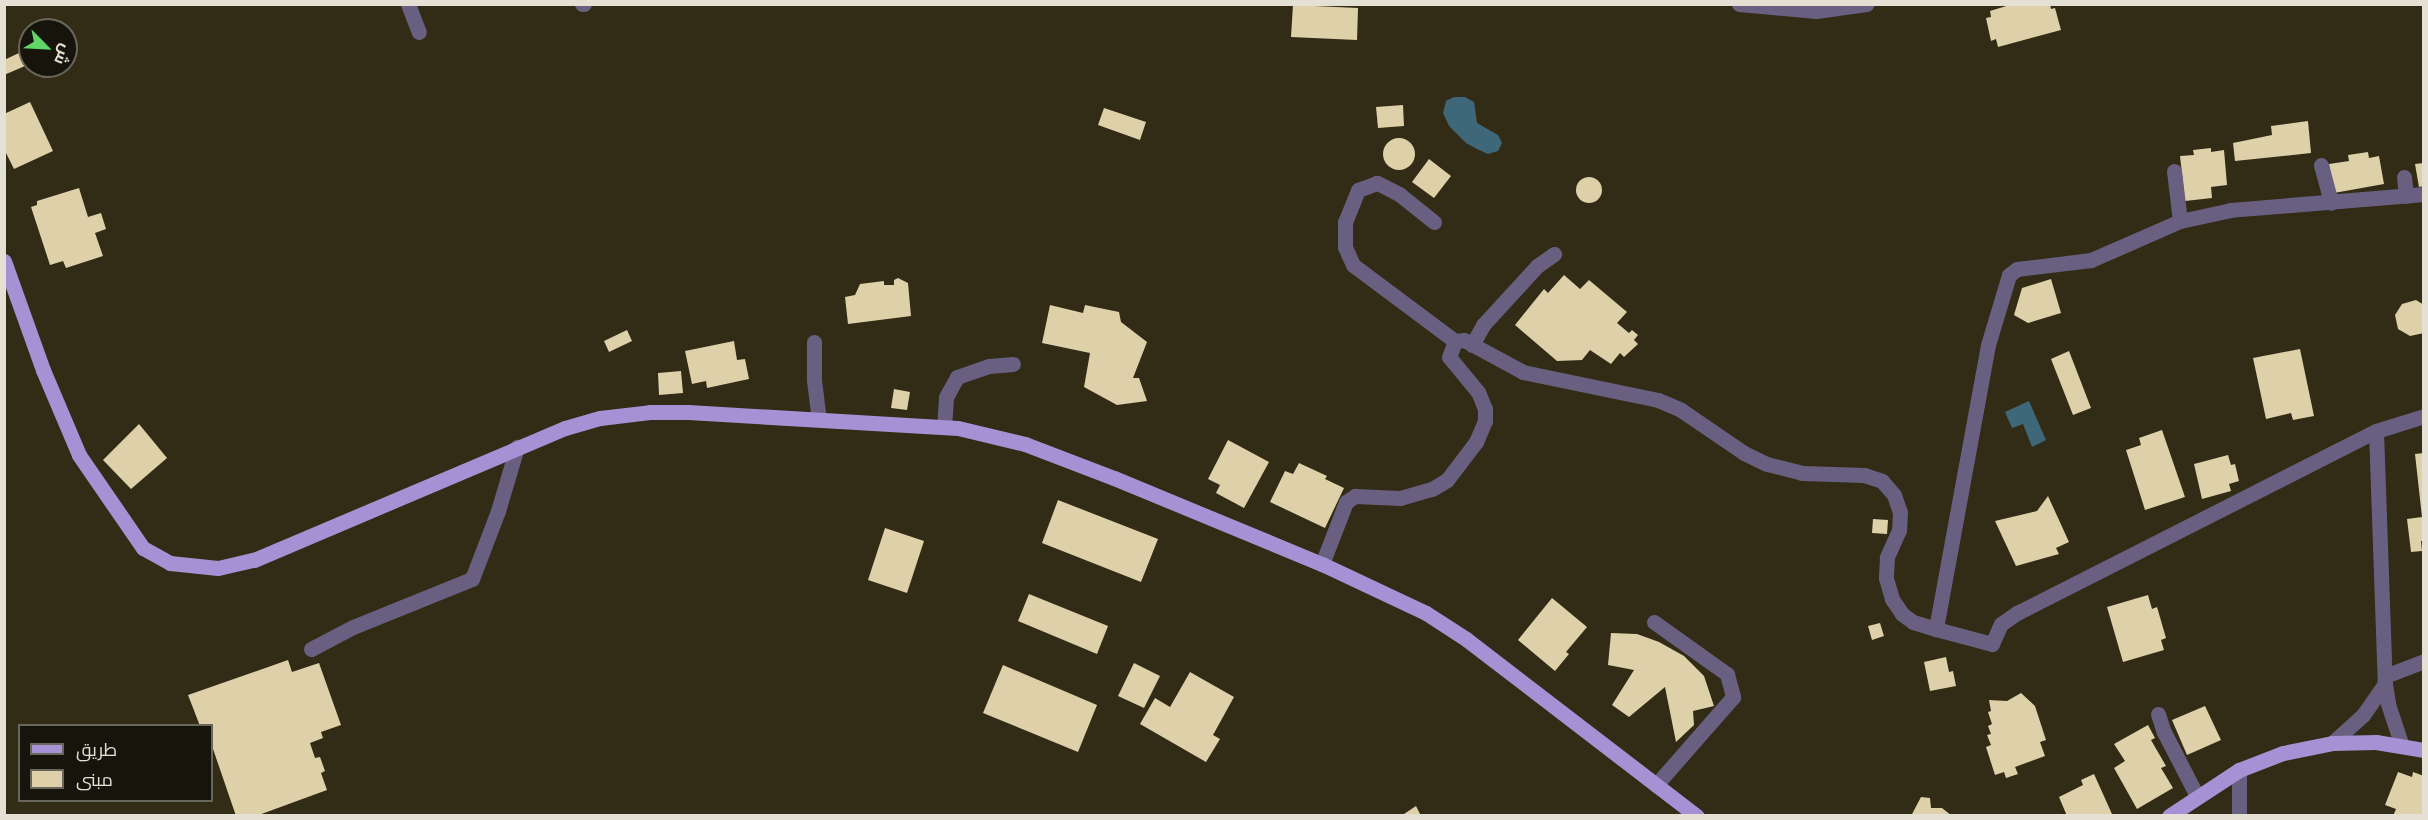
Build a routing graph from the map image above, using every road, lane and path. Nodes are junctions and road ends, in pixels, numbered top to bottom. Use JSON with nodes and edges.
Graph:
{"nodes":[{"id":1,"x":408,"y":4,"type":"edge"},
{"id":2,"x":1739,"y":4,"type":"edge"},
{"id":3,"x":1867,"y":4,"type":"edge"},
{"id":4,"x":419,"y":32,"type":"dead end"},
{"id":5,"x":2321,"y":165,"type":"dead end"},
{"id":6,"x":2174,"y":171,"type":"dead end"},
{"id":7,"x":2404,"y":177,"type":"dead end"},
{"id":8,"x":2424,"y":194,"type":"edge"},
{"id":9,"x":2406,"y":196,"type":"junction"},
{"id":10,"x":2331,"y":203,"type":"junction"},
{"id":11,"x":2180,"y":220,"type":"junction"},
{"id":12,"x":1434,"y":222,"type":"dead end"},
{"id":13,"x":1554,"y":254,"type":"dead end"},
{"id":14,"x":4,"y":261,"type":"edge"},
{"id":15,"x":1455,"y":341,"type":"junction"},
{"id":16,"x":814,"y":342,"type":"dead end"},
{"id":17,"x":1472,"y":345,"type":"junction"},
{"id":18,"x":1013,"y":364,"type":"dead end"},
{"id":19,"x":2424,"y":416,"type":"edge"},
{"id":20,"x":819,"y":418,"type":"junction"},
{"id":21,"x":944,"y":427,"type":"junction"},
{"id":22,"x":2376,"y":431,"type":"junction"},
{"id":23,"x":517,"y":447,"type":"junction"},
{"id":24,"x":1322,"y":564,"type":"junction"},
{"id":25,"x":1654,"y":622,"type":"dead end"},
{"id":26,"x":1936,"y":629,"type":"junction"},
{"id":27,"x":311,"y":649,"type":"dead end"},
{"id":28,"x":2424,"y":661,"type":"edge"},
{"id":29,"x":2385,"y":680,"type":"junction"},
{"id":30,"x":2158,"y":714,"type":"dead end"},
{"id":31,"x":2332,"y":743,"type":"junction"},
{"id":32,"x":2402,"y":746,"type":"junction"},
{"id":33,"x":2424,"y":750,"type":"edge"},
{"id":34,"x":2239,"y":770,"type":"junction"},
{"id":35,"x":1656,"y":785,"type":"junction"},
{"id":36,"x":2198,"y":796,"type":"junction"},
{"id":37,"x":1697,"y":816,"type":"edge"},
{"id":38,"x":2169,"y":816,"type":"edge"},
{"id":39,"x":2239,"y":816,"type":"edge"}],
"edges":[{"from":1,"to":4,"type":"street"},
{"from":2,"to":3,"type":"street"},
{"from":5,"to":10,"type":"street"},
{"from":6,"to":11,"type":"street"},
{"from":7,"to":9,"type":"street"},
{"from":8,"to":9,"type":"street"},
{"from":9,"to":10,"type":"street"},
{"from":10,"to":11,"type":"street"},
{"from":11,"to":26,"type":"street"},
{"from":12,"to":15,"type":"street"},
{"from":13,"to":17,"type":"street"},
{"from":14,"to":23,"type":"main road"},
{"from":15,"to":17,"type":"street"},
{"from":15,"to":24,"type":"street"},
{"from":16,"to":20,"type":"street"},
{"from":17,"to":26,"type":"street"},
{"from":18,"to":21,"type":"street"},
{"from":19,"to":22,"type":"street"},
{"from":20,"to":21,"type":"main road"},
{"from":20,"to":23,"type":"main road"},
{"from":21,"to":24,"type":"main road"},
{"from":22,"to":26,"type":"street"},
{"from":22,"to":29,"type":"street"},
{"from":23,"to":27,"type":"street"},
{"from":24,"to":35,"type":"main road"},
{"from":25,"to":35,"type":"street"},
{"from":28,"to":29,"type":"street"},
{"from":29,"to":31,"type":"street"},
{"from":29,"to":32,"type":"street"},
{"from":30,"to":36,"type":"street"},
{"from":31,"to":32,"type":"main road"},
{"from":31,"to":34,"type":"main road"},
{"from":32,"to":33,"type":"main road"},
{"from":34,"to":36,"type":"main road"},
{"from":34,"to":39,"type":"street"},
{"from":35,"to":37,"type":"main road"},
{"from":36,"to":38,"type":"main road"}]}
